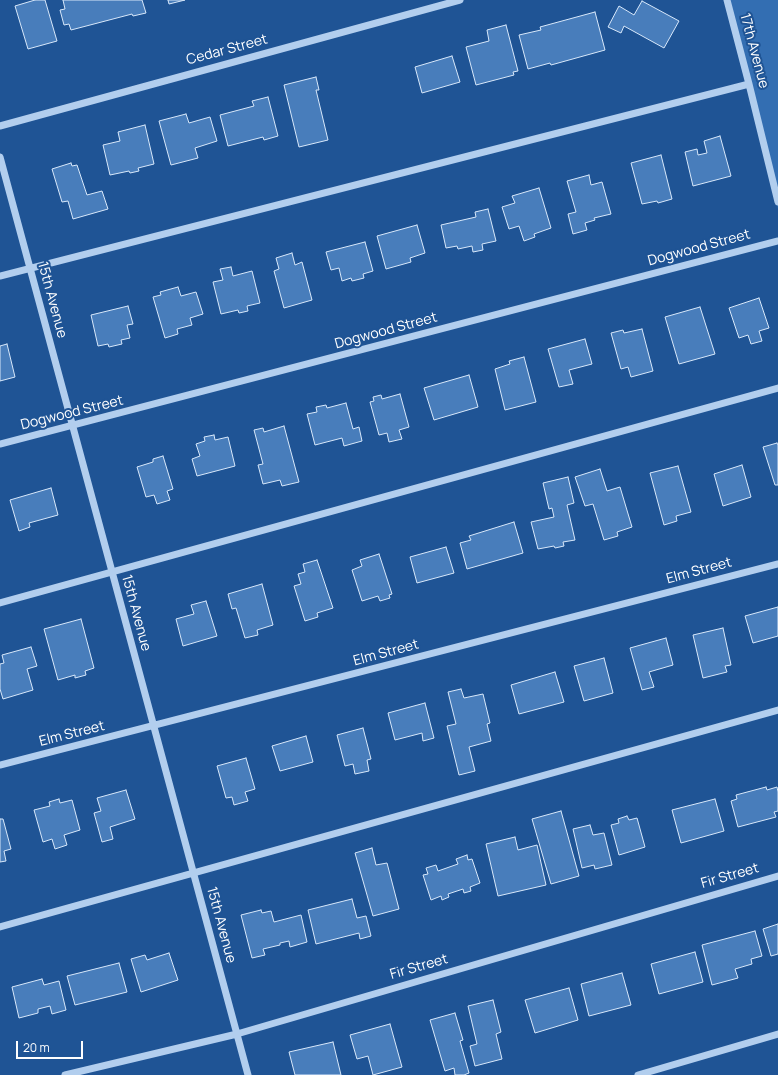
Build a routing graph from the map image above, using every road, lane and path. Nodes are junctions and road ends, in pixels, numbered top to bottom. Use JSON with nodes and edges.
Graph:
{"nodes":[{"id":1,"x":460,"y":0,"type":"edge"},
{"id":2,"x":727,"y":0,"type":"edge"},
{"id":3,"x":749,"y":84,"type":"junction"},
{"id":4,"x":0,"y":126,"type":"edge"},
{"id":5,"x":0,"y":157,"type":"edge"},
{"id":6,"x":778,"y":202,"type":"edge"},
{"id":7,"x":778,"y":241,"type":"edge"},
{"id":8,"x":30,"y":268,"type":"junction"},
{"id":9,"x":0,"y":276,"type":"edge"},
{"id":10,"x":778,"y":388,"type":"edge"},
{"id":11,"x":73,"y":426,"type":"junction"},
{"id":12,"x":0,"y":444,"type":"edge"},
{"id":13,"x":778,"y":564,"type":"edge"},
{"id":14,"x":112,"y":573,"type":"junction"},
{"id":15,"x":0,"y":604,"type":"edge"},
{"id":16,"x":778,"y":710,"type":"edge"},
{"id":17,"x":153,"y":726,"type":"junction"},
{"id":18,"x":0,"y":765,"type":"edge"},
{"id":19,"x":194,"y":872,"type":"junction"},
{"id":20,"x":778,"y":876,"type":"edge"},
{"id":21,"x":0,"y":927,"type":"edge"},
{"id":22,"x":237,"y":1034,"type":"junction"},
{"id":23,"x":778,"y":1034,"type":"edge"},
{"id":24,"x":65,"y":1075,"type":"edge"},
{"id":25,"x":248,"y":1075,"type":"edge"},
{"id":26,"x":638,"y":1075,"type":"edge"}],
"edges":[{"from":1,"to":4,"type":"street","name":"Cedar Street"},
{"from":2,"to":3,"type":"street","name":"17th Avenue"},
{"from":3,"to":6,"type":"street","name":"17th Avenue"},
{"from":3,"to":8,"type":"street"},
{"from":5,"to":8,"type":"street","name":"15th Avenue"},
{"from":7,"to":11,"type":"street","name":"Dogwood Street"},
{"from":8,"to":9,"type":"street"},
{"from":8,"to":11,"type":"street","name":"15th Avenue"},
{"from":10,"to":14,"type":"street"},
{"from":11,"to":12,"type":"street","name":"Dogwood Street"},
{"from":11,"to":14,"type":"street","name":"15th Avenue"},
{"from":13,"to":17,"type":"street","name":"Elm Street"},
{"from":14,"to":15,"type":"street"},
{"from":14,"to":17,"type":"street","name":"15th Avenue"},
{"from":16,"to":19,"type":"street"},
{"from":17,"to":18,"type":"street","name":"Elm Street"},
{"from":17,"to":19,"type":"street","name":"15th Avenue"},
{"from":19,"to":21,"type":"street"},
{"from":19,"to":22,"type":"street","name":"15th Avenue"},
{"from":20,"to":22,"type":"street","name":"Fir Street"},
{"from":22,"to":24,"type":"street","name":"Fir Street"},
{"from":22,"to":25,"type":"street","name":"15th Avenue"},
{"from":23,"to":26,"type":"street"}]}
